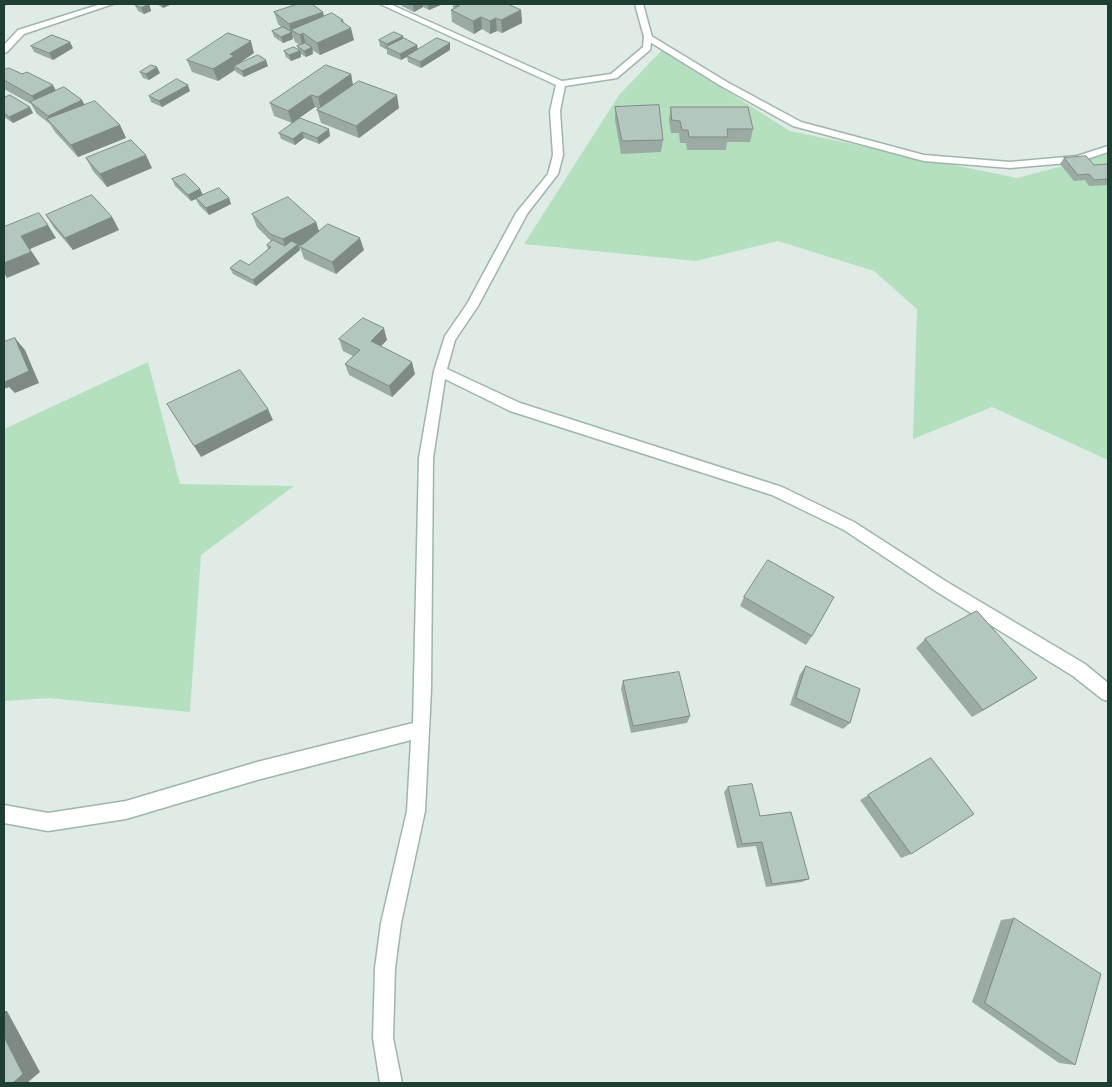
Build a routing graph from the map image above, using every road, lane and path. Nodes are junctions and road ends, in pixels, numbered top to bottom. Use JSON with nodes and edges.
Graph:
{"nodes":[{"id":1,"x":109,"y":4,"type":"edge"},
{"id":2,"x":384,"y":4,"type":"edge"},
{"id":3,"x":639,"y":4,"type":"edge"},
{"id":4,"x":648,"y":37,"type":"junction"},
{"id":5,"x":4,"y":50,"type":"edge"},
{"id":6,"x":561,"y":84,"type":"junction"},
{"id":7,"x":1108,"y":149,"type":"edge"},
{"id":8,"x":440,"y":371,"type":"junction"},
{"id":9,"x":1108,"y":693,"type":"edge"},
{"id":10,"x":419,"y":730,"type":"junction"},
{"id":11,"x":4,"y":814,"type":"edge"},
{"id":12,"x":391,"y":1083,"type":"edge"}],
"edges":[{"from":1,"to":5,"type":"street"},
{"from":2,"to":6,"type":"street"},
{"from":3,"to":4,"type":"street"},
{"from":4,"to":6,"type":"street"},
{"from":4,"to":7,"type":"street"},
{"from":6,"to":8,"type":"street"},
{"from":8,"to":9,"type":"street"},
{"from":8,"to":10,"type":"street"},
{"from":10,"to":11,"type":"street"},
{"from":10,"to":12,"type":"street"}]}
